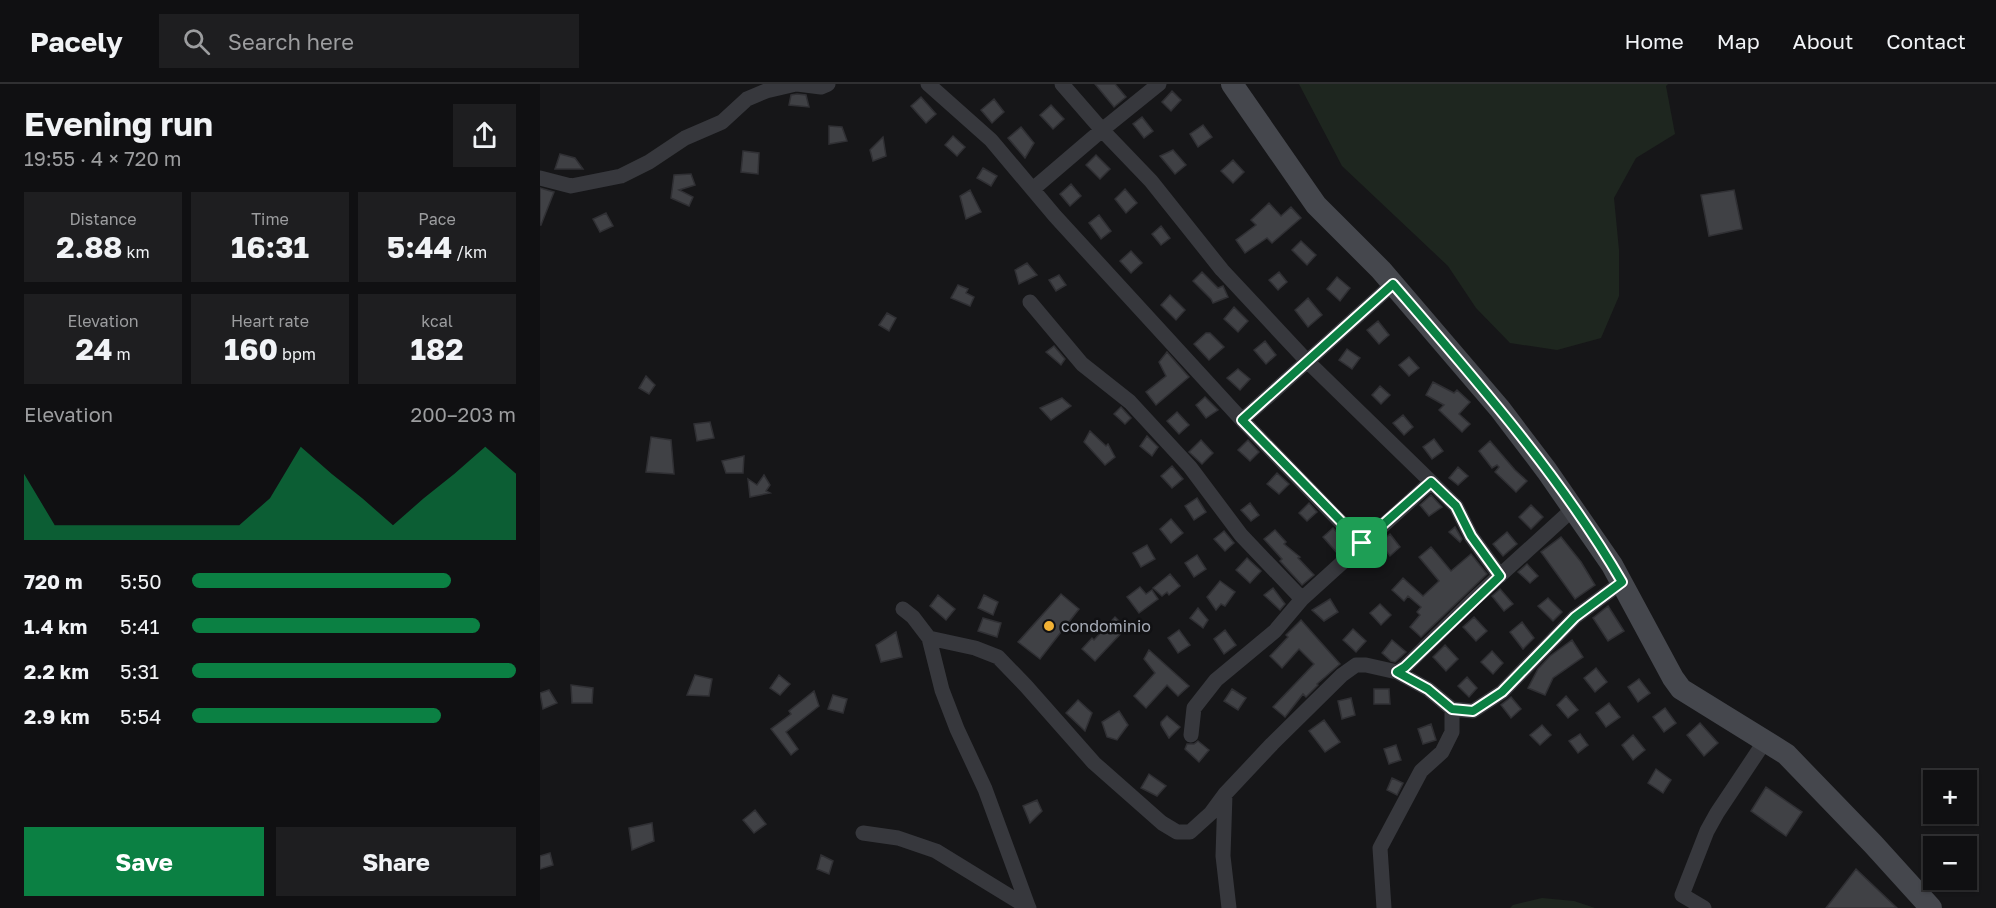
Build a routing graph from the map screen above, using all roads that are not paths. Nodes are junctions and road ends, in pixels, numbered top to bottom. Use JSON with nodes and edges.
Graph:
{"nodes":[{"id":1,"x":796,"y":84,"type":"edge"},
{"id":2,"x":828,"y":84,"type":"edge"},
{"id":3,"x":928,"y":84,"type":"edge"},
{"id":4,"x":1062,"y":84,"type":"edge"},
{"id":5,"x":1160,"y":84,"type":"edge"},
{"id":6,"x":1232,"y":84,"type":"edge"},
{"id":7,"x":1102,"y":130,"type":"junction"},
{"id":8,"x":540,"y":178,"type":"edge"},
{"id":9,"x":1033,"y":189,"type":"junction"},
{"id":10,"x":1393,"y":284,"type":"junction"},
{"id":11,"x":1030,"y":302,"type":"dead end"},
{"id":12,"x":1307,"y":361,"type":"junction"},
{"id":13,"x":1242,"y":420,"type":"junction"},
{"id":14,"x":1431,"y":482,"type":"junction"},
{"id":15,"x":1574,"y":508,"type":"junction"},
{"id":16,"x":1362,"y":543,"type":"junction"},
{"id":17,"x":1500,"y":576,"type":"junction"},
{"id":18,"x":1622,"y":582,"type":"junction"},
{"id":19,"x":1302,"y":599,"type":"junction"},
{"id":20,"x":903,"y":609,"type":"dead end"},
{"id":21,"x":929,"y":638,"type":"junction"},
{"id":22,"x":1397,"y":672,"type":"junction"},
{"id":23,"x":1452,"y":709,"type":"junction"},
{"id":24,"x":1191,"y":735,"type":"dead end"},
{"id":25,"x":1765,"y":741,"type":"junction"},
{"id":26,"x":1225,"y":794,"type":"junction"},
{"id":27,"x":863,"y":833,"type":"dead end"},
{"id":28,"x":1028,"y":907,"type":"edge"},
{"id":29,"x":1229,"y":908,"type":"edge"},
{"id":30,"x":1384,"y":908,"type":"edge"},
{"id":31,"x":1704,"y":908,"type":"edge"},
{"id":32,"x":1931,"y":908,"type":"edge"}],
"edges":[{"from":1,"to":2,"type":"street"},
{"from":1,"to":8,"type":"street"},
{"from":3,"to":9,"type":"street"},
{"from":4,"to":7,"type":"street"},
{"from":5,"to":7,"type":"street"},
{"from":6,"to":10,"type":"main road"},
{"from":7,"to":9,"type":"street"},
{"from":7,"to":12,"type":"street"},
{"from":9,"to":13,"type":"street"},
{"from":10,"to":12,"type":"street"},
{"from":10,"to":15,"type":"main road"},
{"from":11,"to":19,"type":"street"},
{"from":12,"to":13,"type":"street"},
{"from":12,"to":14,"type":"street"},
{"from":13,"to":16,"type":"street"},
{"from":14,"to":16,"type":"street"},
{"from":14,"to":17,"type":"street"},
{"from":15,"to":17,"type":"street"},
{"from":15,"to":18,"type":"main road"},
{"from":16,"to":19,"type":"street"},
{"from":17,"to":22,"type":"street"},
{"from":18,"to":23,"type":"street"},
{"from":18,"to":25,"type":"main road"},
{"from":19,"to":24,"type":"street"},
{"from":20,"to":21,"type":"street"},
{"from":21,"to":26,"type":"street"},
{"from":21,"to":28,"type":"street"},
{"from":22,"to":23,"type":"street"},
{"from":22,"to":26,"type":"street"},
{"from":23,"to":30,"type":"street"},
{"from":25,"to":31,"type":"street"},
{"from":25,"to":32,"type":"main road"},
{"from":26,"to":29,"type":"street"},
{"from":27,"to":28,"type":"street"}]}
